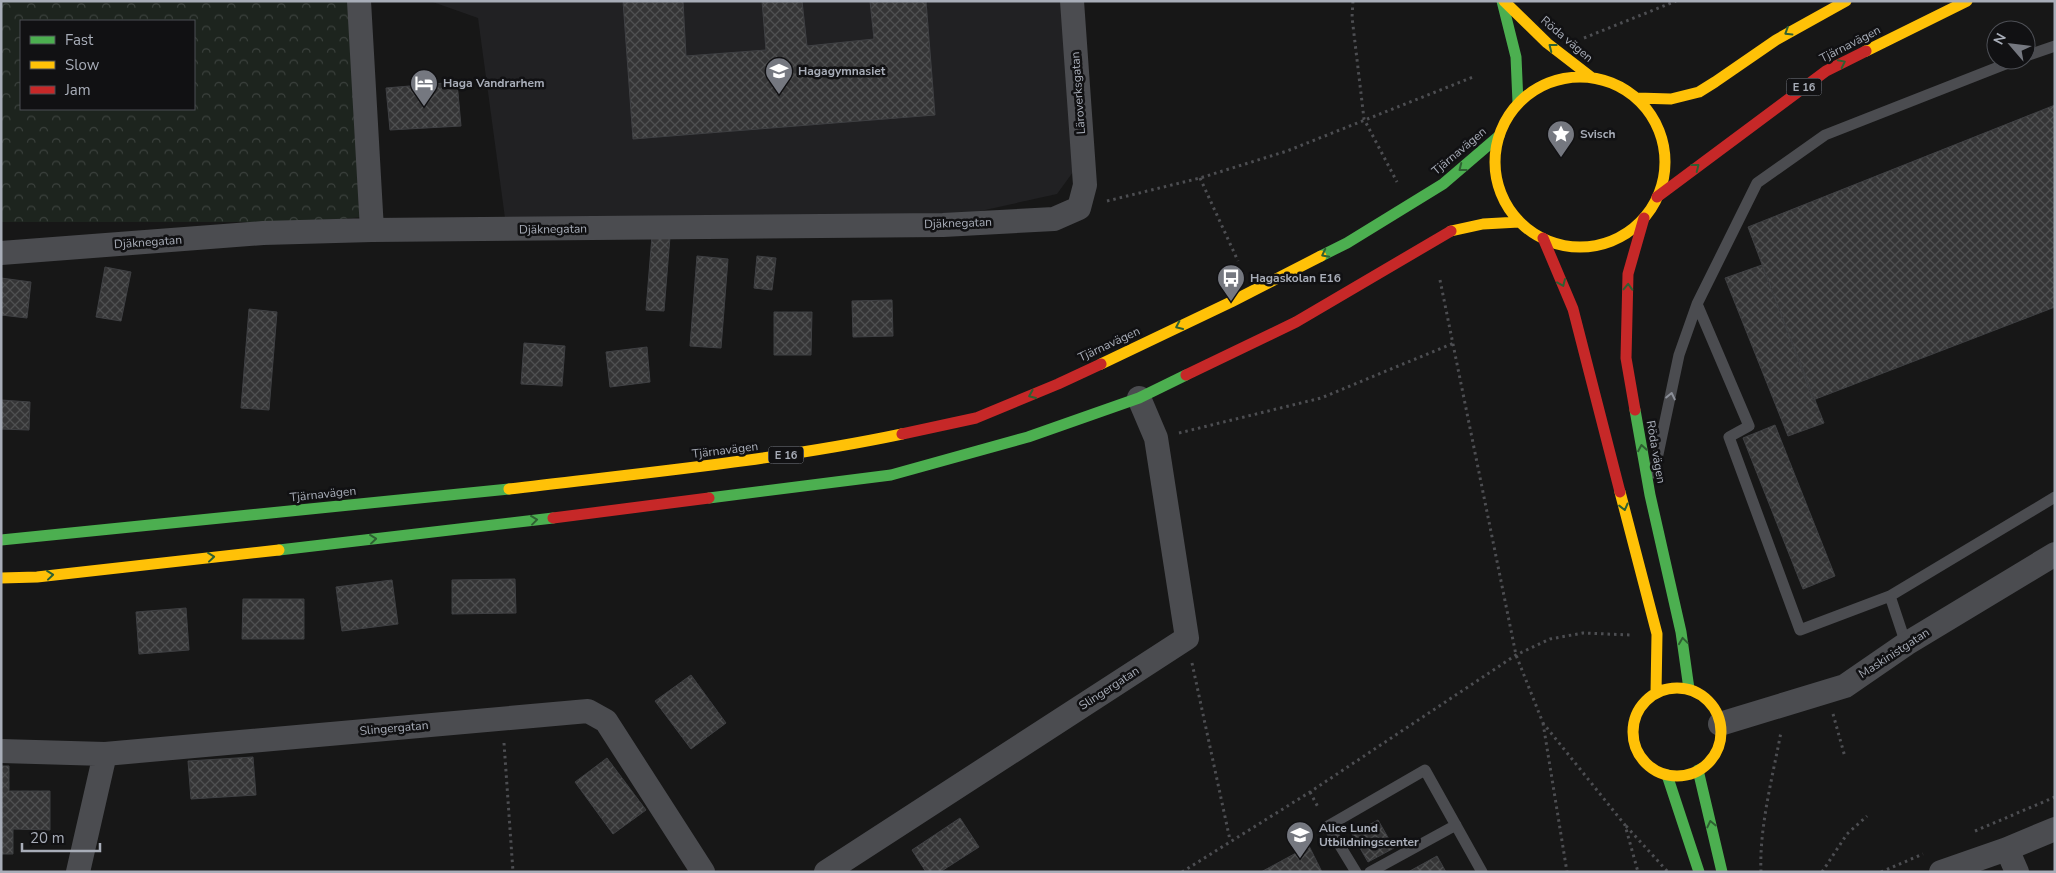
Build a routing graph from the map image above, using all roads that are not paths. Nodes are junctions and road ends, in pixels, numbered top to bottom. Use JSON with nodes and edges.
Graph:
{"nodes":[{"id":1,"x":359,"y":1,"type":"edge"},
{"id":2,"x":1072,"y":1,"type":"edge"},
{"id":3,"x":1503,"y":1,"type":"edge"},
{"id":4,"x":1846,"y":1,"type":"edge"},
{"id":5,"x":1967,"y":1,"type":"edge"},
{"id":6,"x":2055,"y":46,"type":"edge"},
{"id":7,"x":2036,"y":53,"type":"edge"},
{"id":8,"x":1991,"y":70,"type":"edge"},
{"id":9,"x":1591,"y":77,"type":"junction"},
{"id":10,"x":1637,"y":98,"type":"junction"},
{"id":11,"x":1518,"y":104,"type":"junction"},
{"id":12,"x":1499,"y":136,"type":"junction"},
{"id":13,"x":1657,"y":197,"type":"junction"},
{"id":14,"x":1079,"y":208,"type":"joint"},
{"id":15,"x":1644,"y":218,"type":"junction"},
{"id":16,"x":1520,"y":222,"type":"junction"},
{"id":17,"x":372,"y":230,"type":"junction"},
{"id":18,"x":1543,"y":238,"type":"junction"},
{"id":19,"x":1,"y":253,"type":"edge"},
{"id":20,"x":1697,"y":304,"type":"junction"},
{"id":21,"x":1139,"y":398,"type":"junction"},
{"id":22,"x":1650,"y":495,"type":"junction"},
{"id":23,"x":2055,"y":497,"type":"edge"},
{"id":24,"x":1,"y":540,"type":"edge"},
{"id":25,"x":2055,"y":554,"type":"edge"},
{"id":26,"x":1,"y":578,"type":"edge"},
{"id":27,"x":1890,"y":596,"type":"junction"},
{"id":28,"x":1906,"y":644,"type":"junction"},
{"id":29,"x":1689,"y":689,"type":"junction"},
{"id":30,"x":1656,"y":692,"type":"junction"},
{"id":31,"x":1720,"y":724,"type":"junction"},
{"id":32,"x":1,"y":751,"type":"edge"},
{"id":33,"x":105,"y":754,"type":"junction"},
{"id":34,"x":1698,"y":770,"type":"junction"},
{"id":35,"x":1667,"y":775,"type":"junction"},
{"id":36,"x":1456,"y":825,"type":"junction"},
{"id":37,"x":2055,"y":829,"type":"edge"},
{"id":38,"x":2007,"y":849,"type":"junction"},
{"id":39,"x":78,"y":872,"type":"edge"},
{"id":40,"x":703,"y":872,"type":"edge"},
{"id":41,"x":826,"y":872,"type":"edge"},
{"id":42,"x":1356,"y":872,"type":"edge"},
{"id":43,"x":1370,"y":872,"type":"edge"},
{"id":44,"x":1482,"y":872,"type":"edge"},
{"id":45,"x":1699,"y":872,"type":"edge"},
{"id":46,"x":1722,"y":872,"type":"edge"},
{"id":47,"x":1941,"y":872,"type":"edge"},
{"id":48,"x":2017,"y":872,"type":"edge"}],
"edges":[{"from":1,"to":17,"type":"street"},
{"from":2,"to":14,"type":"street","name":"Läroverksgatan"},
{"from":9,"to":3,"type":"main road","name":"Röda vägen","one_way":true},
{"from":3,"to":11,"type":"main road","name":"Röda vägen"},
{"from":4,"to":10,"type":"main road","one_way":true},
{"from":13,"to":5,"type":"main road","name":"Tjärnavägen","number":"E 16","one_way":true},
{"from":6,"to":7,"type":"lane"},
{"from":8,"to":20,"type":"lane"},
{"from":9,"to":10,"type":"main road"},
{"from":9,"to":11,"type":"main road"},
{"from":10,"to":13,"type":"main road"},
{"from":11,"to":12,"type":"main road"},
{"from":12,"to":16,"type":"main road"},
{"from":12,"to":24,"type":"main road","name":"Tjärnavägen","number":"E 16","one_way":true},
{"from":13,"to":15,"type":"main road"},
{"from":14,"to":17,"type":"street","name":"Djäknegatan"},
{"from":15,"to":18,"type":"main road"},
{"from":22,"to":15,"type":"main road","name":"Röda vägen","one_way":true},
{"from":16,"to":18,"type":"main road"},
{"from":16,"to":21,"type":"main road"},
{"from":17,"to":19,"type":"street","name":"Djäknegatan"},
{"from":18,"to":30,"type":"main road","one_way":true},
{"from":22,"to":20,"type":"lane","one_way":true},
{"from":20,"to":27,"type":"lane"},
{"from":26,"to":21,"type":"main road","one_way":true},
{"from":21,"to":41,"type":"street","name":"Slingergatan"},
{"from":29,"to":22,"type":"main road","name":"Röda vägen","one_way":true},
{"from":23,"to":27,"type":"lane"},
{"from":25,"to":28,"type":"street","name":"Maskinistgatan"},
{"from":27,"to":28,"type":"lane"},
{"from":28,"to":31,"type":"street","name":"Maskinistgatan"},
{"from":29,"to":30,"type":"main road"},
{"from":29,"to":31,"type":"main road"},
{"from":30,"to":35,"type":"main road"},
{"from":31,"to":34,"type":"main road"},
{"from":32,"to":33,"type":"street","name":"Slingergatan"},
{"from":33,"to":39,"type":"street"},
{"from":33,"to":40,"type":"street","name":"Slingergatan"},
{"from":34,"to":35,"type":"main road"},
{"from":46,"to":34,"type":"main road","one_way":true},
{"from":35,"to":45,"type":"main road"},
{"from":36,"to":42,"type":"lane"},
{"from":36,"to":43,"type":"lane"},
{"from":36,"to":44,"type":"lane"},
{"from":37,"to":38,"type":"street"},
{"from":38,"to":47,"type":"street"},
{"from":38,"to":48,"type":"street"}]}
